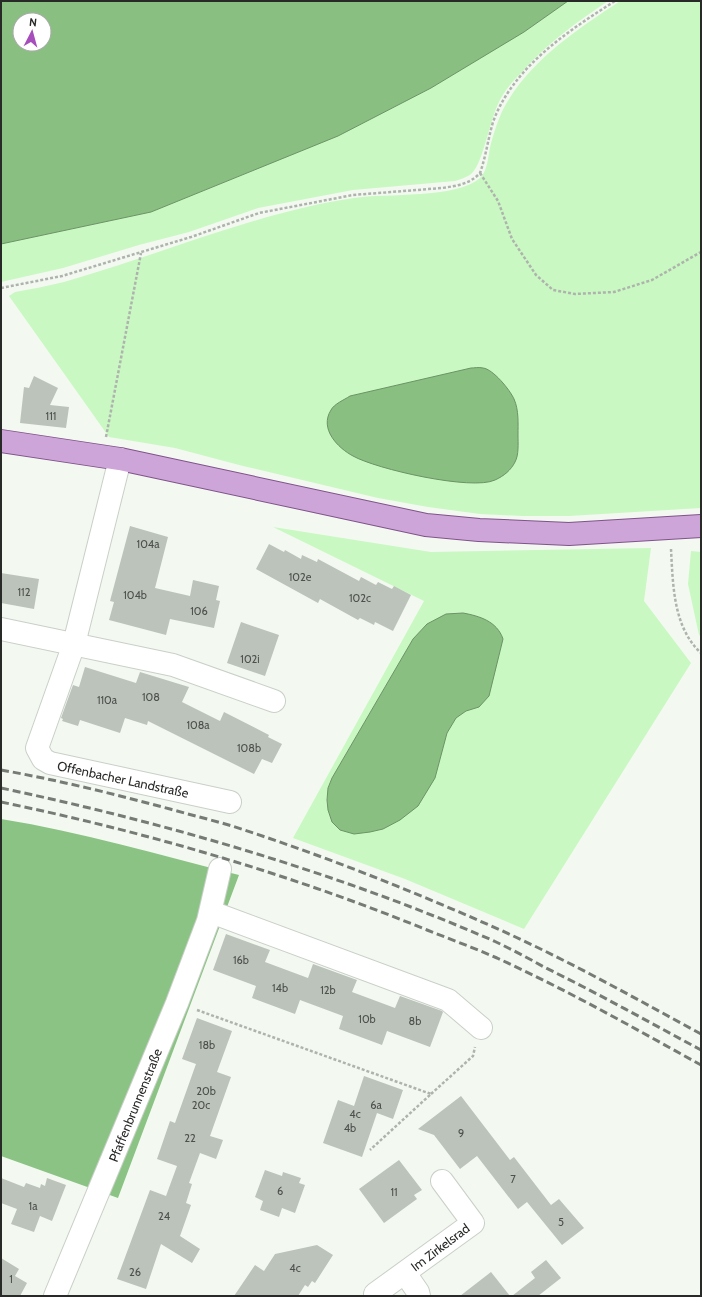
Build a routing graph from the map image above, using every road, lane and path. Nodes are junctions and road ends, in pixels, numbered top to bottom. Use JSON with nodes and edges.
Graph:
{"nodes":[{"id":1,"x":615,"y":1,"type":"edge"},
{"id":2,"x":480,"y":172,"type":"junction"},
{"id":3,"x":141,"y":252,"type":"junction"},
{"id":4,"x":701,"y":252,"type":"edge"},
{"id":5,"x":1,"y":288,"type":"edge"},
{"id":6,"x":1,"y":441,"type":"edge"},
{"id":7,"x":111,"y":458,"type":"junction"},
{"id":8,"x":701,"y":526,"type":"edge"},
{"id":9,"x":670,"y":528,"type":"junction"},
{"id":10,"x":1,"y":629,"type":"edge"},
{"id":11,"x":74,"y":644,"type":"junction"},
{"id":12,"x":701,"y":653,"type":"edge"},
{"id":13,"x":274,"y":701,"type":"dead end"},
{"id":14,"x":230,"y":802,"type":"dead end"},
{"id":15,"x":220,"y":869,"type":"dead end"},
{"id":16,"x":211,"y":912,"type":"junction"},
{"id":17,"x":177,"y":1003,"type":"junction"},
{"id":18,"x":481,"y":1028,"type":"joint"},
{"id":19,"x":431,"y":1094,"type":"junction"},
{"id":20,"x":370,"y":1150,"type":"dead end"},
{"id":21,"x":442,"y":1181,"type":"dead end"},
{"id":22,"x":405,"y":1273,"type":"junction"},
{"id":23,"x":55,"y":1296,"type":"edge"},
{"id":24,"x":376,"y":1296,"type":"edge"},
{"id":25,"x":419,"y":1296,"type":"edge"}],
"edges":[{"from":1,"to":2,"type":"path"},
{"from":2,"to":3,"type":"path"},
{"from":2,"to":4,"type":"path"},
{"from":3,"to":5,"type":"path"},
{"from":3,"to":7,"type":"path"},
{"from":6,"to":7,"type":"main road"},
{"from":7,"to":9,"type":"main road"},
{"from":7,"to":11,"type":"street","name":"Offenbacher Landstraße"},
{"from":8,"to":9,"type":"main road"},
{"from":9,"to":12,"type":"path"},
{"from":10,"to":11,"type":"street"},
{"from":11,"to":13,"type":"street"},
{"from":11,"to":14,"type":"street","name":"Offenbacher Landstraße"},
{"from":15,"to":16,"type":"street","name":"Pfaffenbrunnenstraße"},
{"from":16,"to":17,"type":"street","name":"Pfaffenbrunnenstraße"},
{"from":16,"to":18,"type":"street"},
{"from":17,"to":19,"type":"path"},
{"from":17,"to":23,"type":"street","name":"Pfaffenbrunnenstraße"},
{"from":18,"to":19,"type":"path"},
{"from":19,"to":20,"type":"path"},
{"from":21,"to":22,"type":"street","name":"Im Zirkelsrad"},
{"from":22,"to":24,"type":"street","name":"Im Zirkelsrad"},
{"from":22,"to":25,"type":"street","name":"Im Zirkelsrad"}]}
